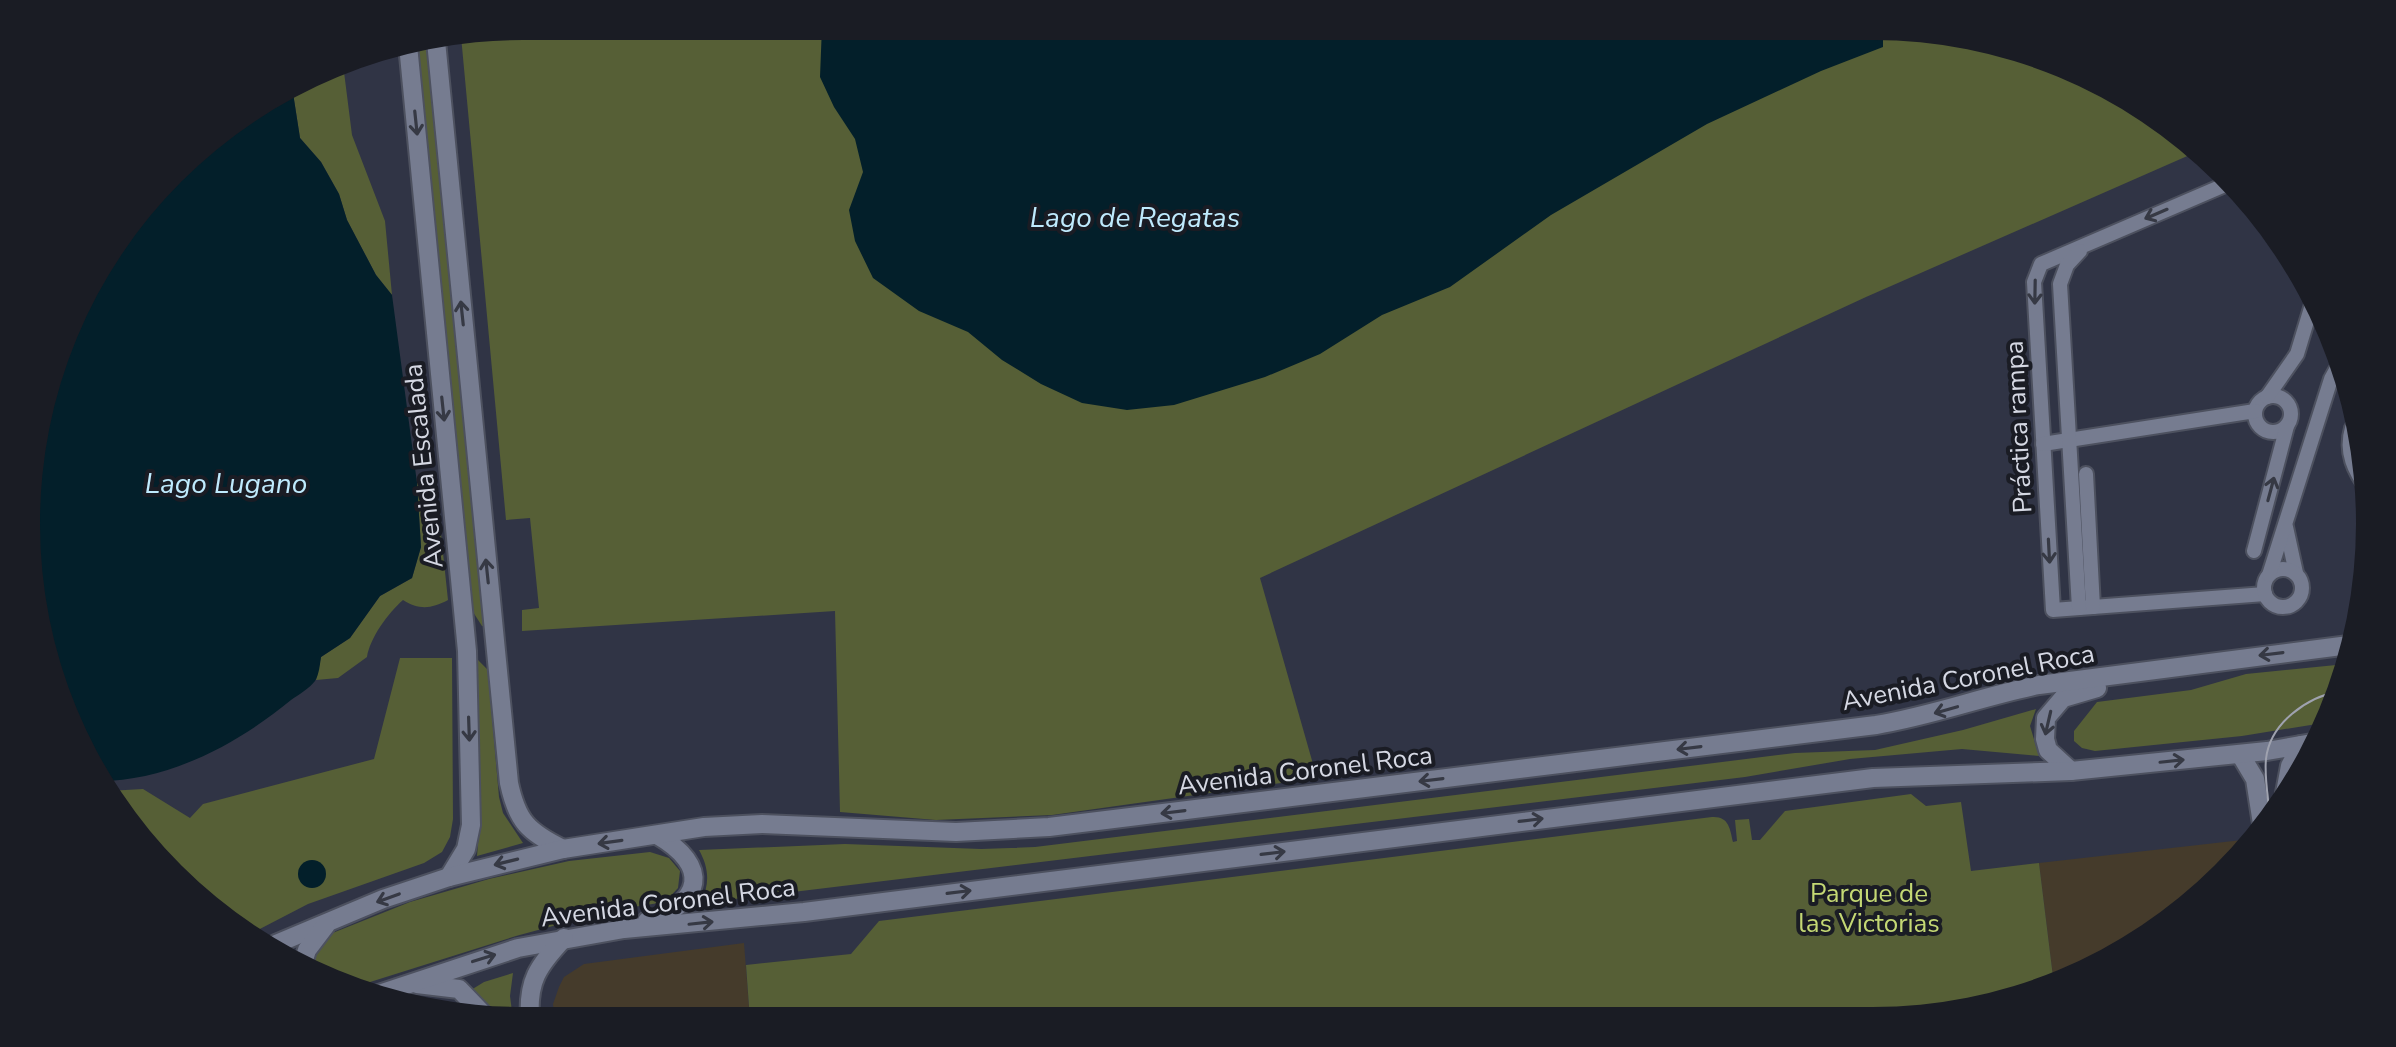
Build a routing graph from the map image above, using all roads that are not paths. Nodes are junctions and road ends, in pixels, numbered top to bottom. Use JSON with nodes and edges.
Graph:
{"nodes":[{"id":1,"x":437,"y":48,"type":"edge"},
{"id":2,"x":409,"y":54,"type":"edge"},
{"id":3,"x":2219,"y":187,"type":"edge"},
{"id":4,"x":2086,"y":245,"type":"junction"},
{"id":5,"x":2309,"y":316,"type":"edge"},
{"id":6,"x":2333,"y":376,"type":"edge"},
{"id":7,"x":2267,"y":397,"type":"junction"},
{"id":8,"x":2255,"y":411,"type":"junction"},
{"id":9,"x":2287,"y":426,"type":"junction"},
{"id":10,"x":2070,"y":441,"type":"junction"},
{"id":11,"x":2349,"y":442,"type":"edge"},
{"id":12,"x":2043,"y":444,"type":"junction"},
{"id":13,"x":2352,"y":464,"type":"edge"},
{"id":14,"x":2086,"y":474,"type":"dead end"},
{"id":15,"x":2286,"y":526,"type":"junction"},
{"id":16,"x":2254,"y":551,"type":"dead end"},
{"id":17,"x":2296,"y":573,"type":"junction"},
{"id":18,"x":2269,"y":575,"type":"junction"},
{"id":19,"x":2265,"y":594,"type":"junction"},
{"id":20,"x":2086,"y":608,"type":"junction"},
{"id":21,"x":2341,"y":646,"type":"edge"},
{"id":22,"x":495,"y":649,"type":"junction"},
{"id":23,"x":467,"y":651,"type":"junction"},
{"id":24,"x":2131,"y":673,"type":"junction"},
{"id":25,"x":2302,"y":745,"type":"edge"},
{"id":26,"x":2240,"y":754,"type":"junction"},
{"id":27,"x":2071,"y":771,"type":"junction"},
{"id":28,"x":2260,"y":812,"type":"edge"},
{"id":29,"x":657,"y":835,"type":"junction"},
{"id":30,"x":563,"y":849,"type":"junction"},
{"id":31,"x":449,"y":877,"type":"junction"},
{"id":32,"x":327,"y":923,"type":"junction"},
{"id":33,"x":624,"y":929,"type":"junction"},
{"id":34,"x":564,"y":938,"type":"junction"},
{"id":35,"x":282,"y":942,"type":"edge"},
{"id":36,"x":306,"y":955,"type":"edge"},
{"id":37,"x":410,"y":983,"type":"junction"},
{"id":38,"x":392,"y":989,"type":"edge"},
{"id":39,"x":474,"y":1004,"type":"edge"},
{"id":40,"x":531,"y":1007,"type":"edge"}],
"edges":[{"from":22,"to":1,"type":"main road","name":"Avenida Escalada","one_way":true},
{"from":2,"to":23,"type":"main road","name":"Avenida Escalada","one_way":true},
{"from":3,"to":4,"type":"street","name":"Práctica rampa","one_way":true},
{"from":4,"to":10,"type":"street"},
{"from":4,"to":12,"type":"street","name":"Práctica rampa","one_way":true},
{"from":5,"to":7,"type":"street"},
{"from":6,"to":15,"type":"street"},
{"from":7,"to":8,"type":"street"},
{"from":7,"to":9,"type":"street"},
{"from":8,"to":9,"type":"street"},
{"from":8,"to":10,"type":"street"},
{"from":16,"to":9,"type":"street","one_way":true},
{"from":10,"to":12,"type":"street"},
{"from":10,"to":20,"type":"street"},
{"from":11,"to":13,"type":"street"},
{"from":12,"to":20,"type":"street","name":"Práctica rampa","one_way":true},
{"from":14,"to":20,"type":"street"},
{"from":15,"to":17,"type":"street"},
{"from":15,"to":18,"type":"street"},
{"from":17,"to":18,"type":"street"},
{"from":17,"to":19,"type":"street"},
{"from":18,"to":19,"type":"street"},
{"from":19,"to":20,"type":"street"},
{"from":21,"to":24,"type":"main road","name":"Avenida Coronel Roca","one_way":true},
{"from":22,"to":23,"type":"main road"},
{"from":22,"to":30,"type":"main road","name":"Avenida Escalada"},
{"from":23,"to":31,"type":"main road","name":"Avenida Escalada","one_way":true},
{"from":24,"to":27,"type":"main road","one_way":true},
{"from":24,"to":29,"type":"main road","name":"Avenida Coronel Roca","one_way":true},
{"from":25,"to":26,"type":"main road","name":"Avenida Coronel Roca"},
{"from":27,"to":26,"type":"main road","name":"Avenida Coronel Roca","one_way":true},
{"from":26,"to":28,"type":"main road"},
{"from":33,"to":27,"type":"main road","name":"Avenida Coronel Roca","one_way":true},
{"from":29,"to":30,"type":"main road","name":"Avenida Coronel Roca","one_way":true},
{"from":29,"to":33,"type":"main road"},
{"from":30,"to":31,"type":"main road","name":"Avenida Coronel Roca","one_way":true},
{"from":31,"to":32,"type":"main road","name":"Avenida Coronel Roca","one_way":true},
{"from":32,"to":35,"type":"main road","name":"Avenida Coronel Roca"},
{"from":32,"to":36,"type":"main road"},
{"from":33,"to":34,"type":"main road","name":"Avenida Coronel Roca"},
{"from":37,"to":34,"type":"main road","name":"Avenida Coronel Roca","one_way":true},
{"from":34,"to":40,"type":"main road"},
{"from":37,"to":38,"type":"main road","name":"Avenida Coronel Roca"},
{"from":37,"to":39,"type":"main road"}]}
